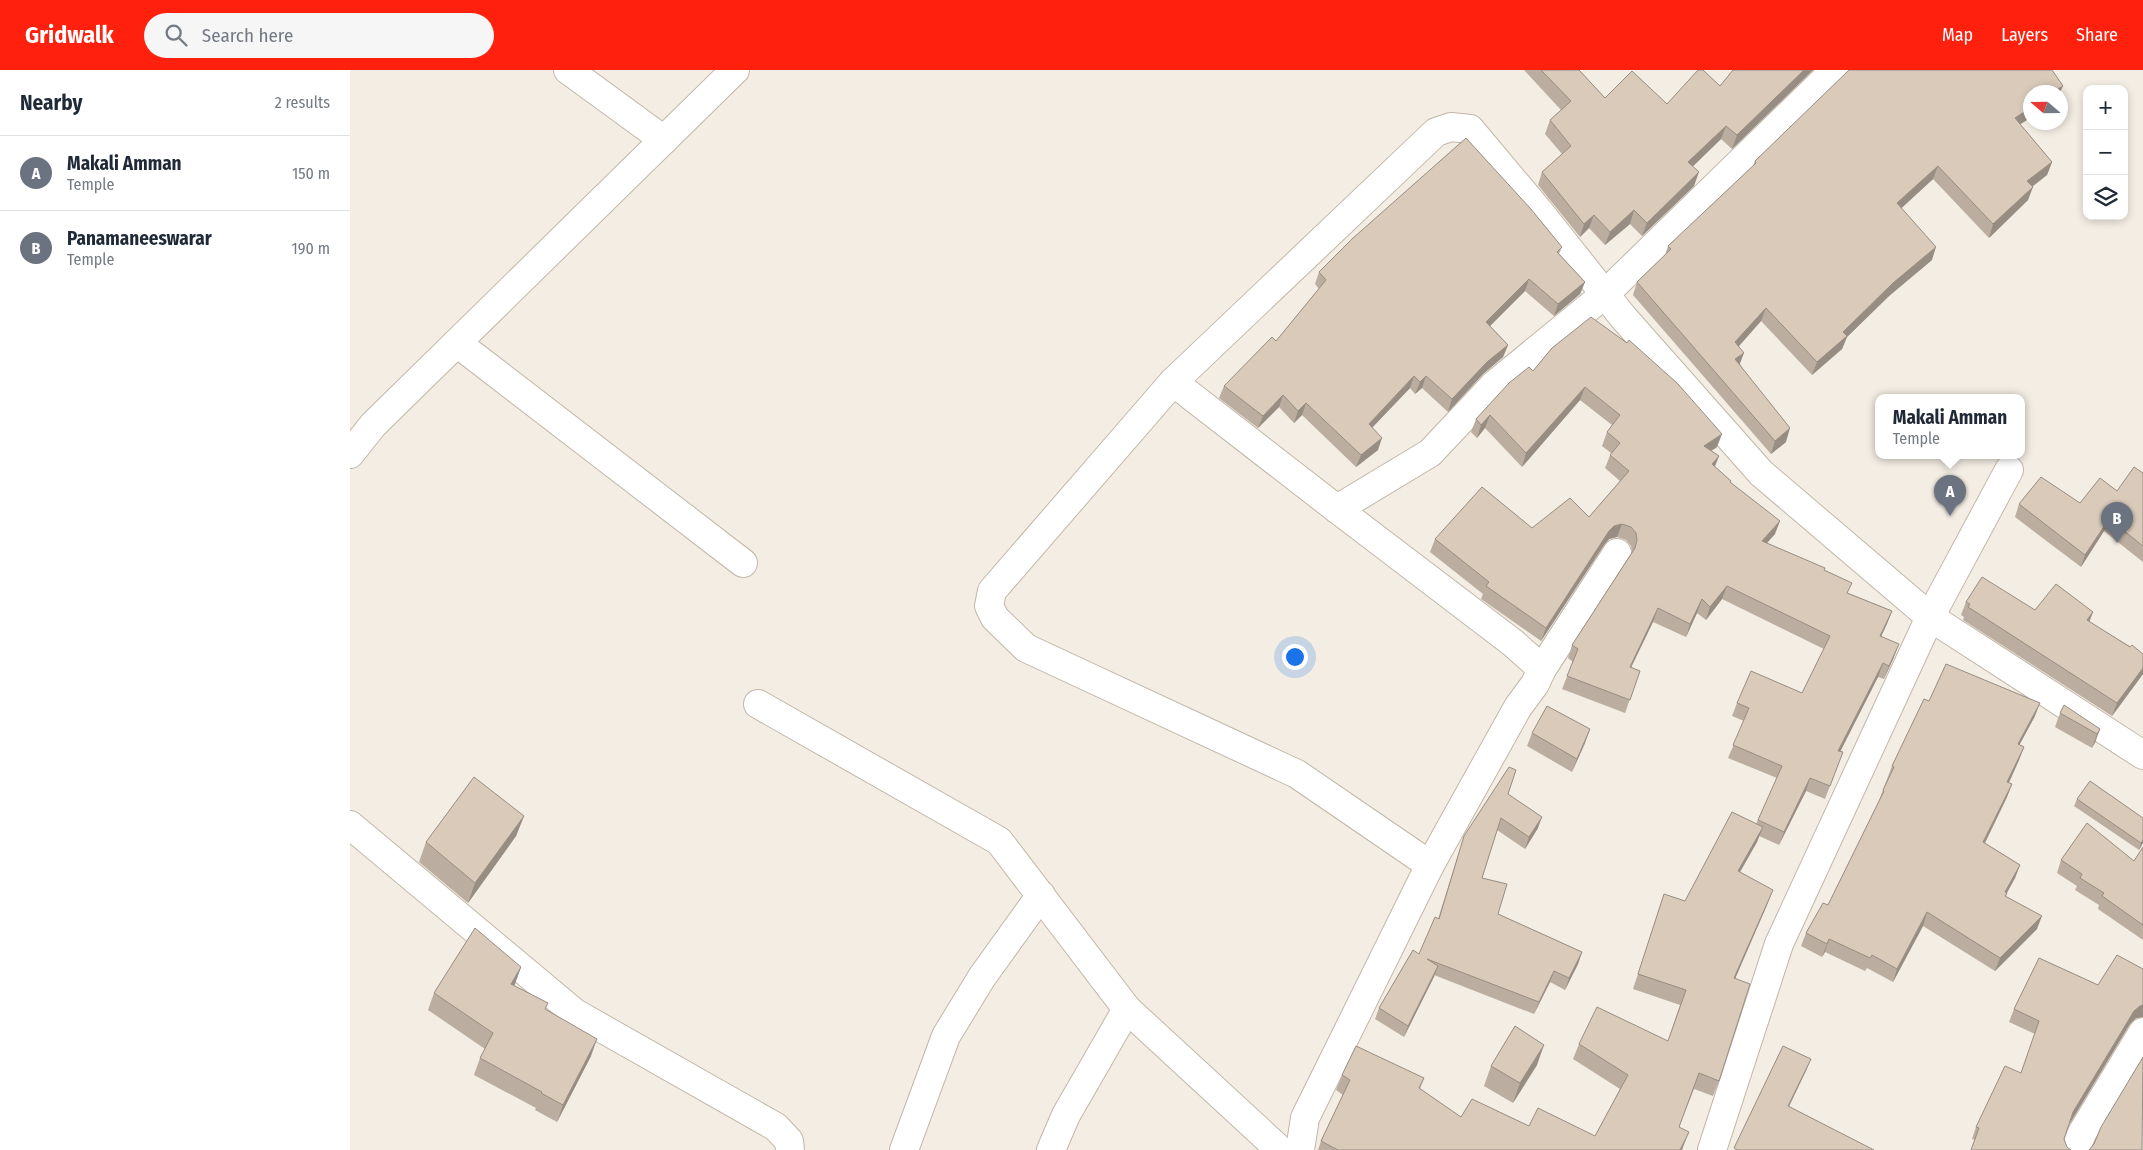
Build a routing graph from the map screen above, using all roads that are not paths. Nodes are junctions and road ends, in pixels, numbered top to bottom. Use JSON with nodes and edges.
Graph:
{"nodes":[{"id":1,"x":568,"y":70,"type":"edge"},
{"id":2,"x":735,"y":70,"type":"edge"},
{"id":3,"x":1836,"y":70,"type":"edge"},
{"id":4,"x":664,"y":140,"type":"junction"},
{"id":5,"x":1605,"y":294,"type":"junction"},
{"id":6,"x":457,"y":343,"type":"junction"},
{"id":7,"x":1173,"y":382,"type":"junction"},
{"id":8,"x":350,"y":454,"type":"edge"},
{"id":9,"x":2009,"y":470,"type":"dead end"},
{"id":10,"x":1336,"y":509,"type":"junction"},
{"id":11,"x":1617,"y":553,"type":"dead end"},
{"id":12,"x":743,"y":563,"type":"dead end"},
{"id":13,"x":1930,"y":618,"type":"junction"},
{"id":14,"x":1542,"y":669,"type":"junction"},
{"id":15,"x":758,"y":704,"type":"dead end"},
{"id":16,"x":2143,"y":755,"type":"edge"},
{"id":17,"x":350,"y":825,"type":"edge"},
{"id":18,"x":1430,"y":865,"type":"junction"},
{"id":19,"x":1041,"y":895,"type":"junction"},
{"id":20,"x":1127,"y":1009,"type":"junction"},
{"id":21,"x":2143,"y":1032,"type":"edge"},
{"id":22,"x":790,"y":1150,"type":"edge"},
{"id":23,"x":904,"y":1150,"type":"edge"},
{"id":24,"x":1051,"y":1150,"type":"edge"},
{"id":25,"x":1280,"y":1150,"type":"edge"},
{"id":26,"x":1300,"y":1150,"type":"edge"},
{"id":27,"x":1712,"y":1150,"type":"edge"},
{"id":28,"x":2076,"y":1150,"type":"edge"}],
"edges":[{"from":1,"to":4,"type":"street"},
{"from":2,"to":4,"type":"street"},
{"from":3,"to":5,"type":"street"},
{"from":4,"to":6,"type":"street"},
{"from":5,"to":7,"type":"street"},
{"from":5,"to":10,"type":"street"},
{"from":5,"to":13,"type":"street"},
{"from":6,"to":8,"type":"street"},
{"from":6,"to":12,"type":"street"},
{"from":7,"to":10,"type":"street"},
{"from":7,"to":18,"type":"street"},
{"from":9,"to":13,"type":"street"},
{"from":10,"to":14,"type":"street"},
{"from":11,"to":14,"type":"street"},
{"from":13,"to":16,"type":"street"},
{"from":13,"to":27,"type":"street"},
{"from":14,"to":18,"type":"street"},
{"from":15,"to":19,"type":"street"},
{"from":17,"to":22,"type":"street"},
{"from":18,"to":26,"type":"street"},
{"from":19,"to":20,"type":"street"},
{"from":19,"to":23,"type":"street"},
{"from":20,"to":24,"type":"street"},
{"from":20,"to":25,"type":"street"},
{"from":21,"to":28,"type":"street"}]}
